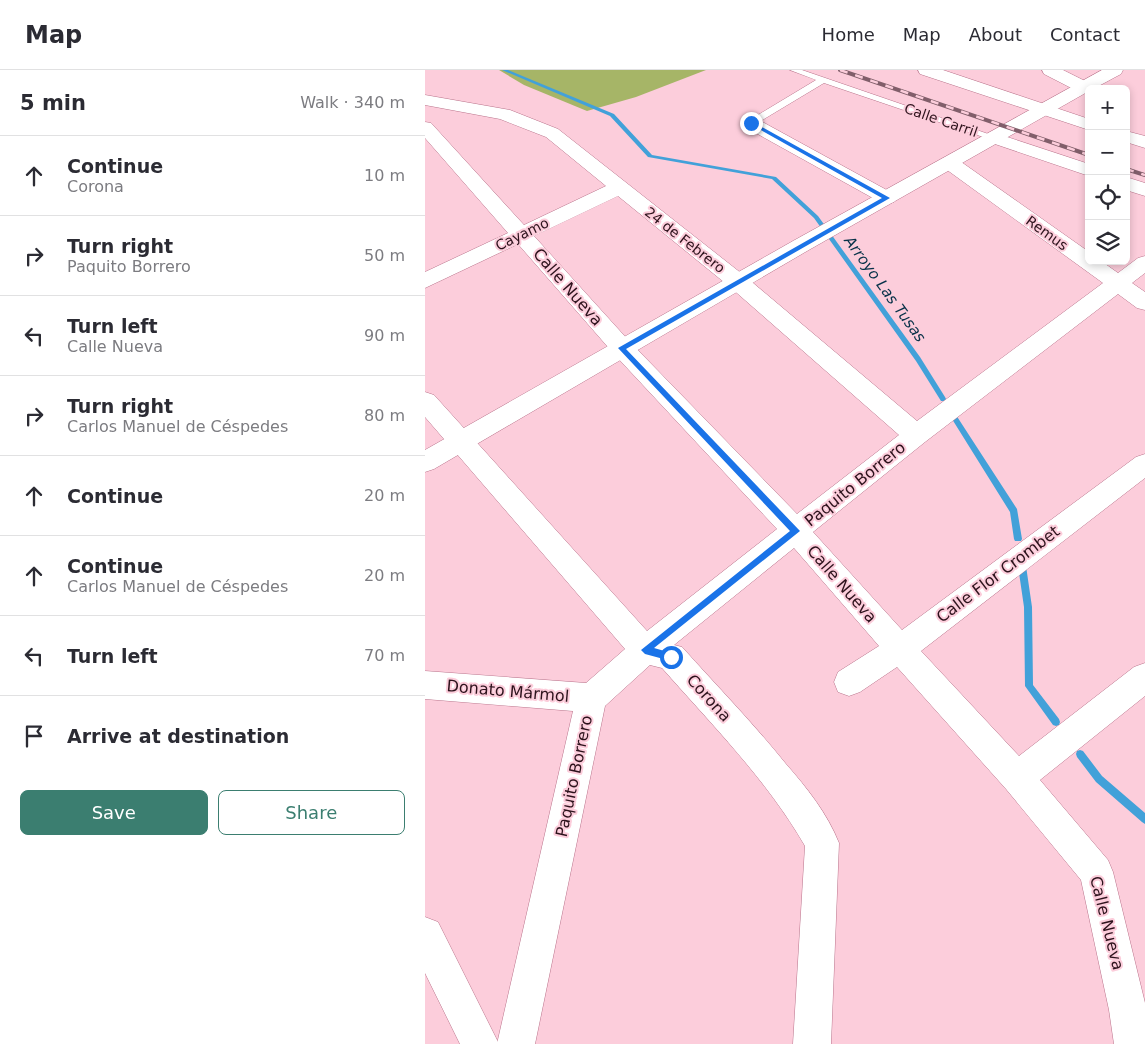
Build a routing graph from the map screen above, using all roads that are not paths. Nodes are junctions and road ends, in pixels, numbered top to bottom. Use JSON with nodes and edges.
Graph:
{"nodes":[{"id":1,"x":794,"y":70,"type":"edge"},
{"id":2,"x":926,"y":70,"type":"edge"},
{"id":3,"x":1051,"y":70,"type":"edge"},
{"id":4,"x":1115,"y":70,"type":"edge"},
{"id":5,"x":823,"y":80,"type":"junction"},
{"id":6,"x":1083,"y":86,"type":"junction"},
{"id":7,"x":425,"y":100,"type":"edge"},
{"id":8,"x":1041,"y":110,"type":"junction"},
{"id":9,"x":751,"y":123,"type":"joint"},
{"id":10,"x":1085,"y":123,"type":"edge"},
{"id":11,"x":425,"y":127,"type":"edge"},
{"id":12,"x":1130,"y":137,"type":"edge"},
{"id":13,"x":995,"y":138,"type":"junction"},
{"id":14,"x":1145,"y":142,"type":"edge"},
{"id":15,"x":950,"y":163,"type":"junction"},
{"id":16,"x":1085,"y":169,"type":"edge"},
{"id":17,"x":1130,"y":184,"type":"edge"},
{"id":18,"x":620,"y":188,"type":"junction"},
{"id":19,"x":1145,"y":190,"type":"edge"},
{"id":20,"x":887,"y":198,"type":"junction"},
{"id":21,"x":522,"y":234,"type":"junction"},
{"id":22,"x":1145,"y":264,"type":"edge"},
{"id":23,"x":425,"y":282,"type":"edge"},
{"id":24,"x":738,"y":282,"type":"junction"},
{"id":25,"x":1118,"y":285,"type":"junction"},
{"id":26,"x":1145,"y":303,"type":"edge"},
{"id":27,"x":622,"y":348,"type":"junction"},
{"id":28,"x":425,"y":401,"type":"edge"},
{"id":29,"x":916,"y":435,"type":"junction"},
{"id":30,"x":460,"y":442,"type":"junction"},
{"id":31,"x":425,"y":462,"type":"edge"},
{"id":32,"x":1145,"y":464,"type":"edge"},
{"id":33,"x":796,"y":531,"type":"junction"},
{"id":34,"x":899,"y":649,"type":"junction"},
{"id":35,"x":645,"y":650,"type":"junction"},
{"id":36,"x":1145,"y":677,"type":"edge"},
{"id":37,"x":849,"y":682,"type":"dead end"},
{"id":38,"x":425,"y":684,"type":"edge"},
{"id":39,"x":591,"y":698,"type":"junction"},
{"id":40,"x":1017,"y":778,"type":"junction"},
{"id":41,"x":425,"y":935,"type":"edge"},
{"id":42,"x":480,"y":1044,"type":"edge"},
{"id":43,"x":516,"y":1044,"type":"edge"},
{"id":44,"x":812,"y":1044,"type":"edge"},
{"id":45,"x":1133,"y":1044,"type":"edge"}],
"edges":[{"from":1,"to":5,"type":"lane","name":"Calle Carril"},
{"from":2,"to":8,"type":"street"},
{"from":3,"to":6,"type":"street"},
{"from":4,"to":6,"type":"street"},
{"from":5,"to":9,"type":"lane"},
{"from":5,"to":13,"type":"lane","name":"Calle Carril"},
{"from":6,"to":8,"type":"street"},
{"from":7,"to":18,"type":"street","name":"24 de Febrero"},
{"from":8,"to":10,"type":"street"},
{"from":8,"to":13,"type":"street"},
{"from":9,"to":20,"type":"street"},
{"from":11,"to":21,"type":"street","name":"Calle Nueva"},
{"from":12,"to":14,"type":"street"},
{"from":13,"to":15,"type":"street"},
{"from":13,"to":16,"type":"street","name":"Calle Carril"},
{"from":15,"to":20,"type":"street"},
{"from":15,"to":25,"type":"street","name":"Remus"},
{"from":17,"to":19,"type":"street"},
{"from":18,"to":21,"type":"street","name":"Cayamo"},
{"from":18,"to":24,"type":"street","name":"24 de Febrero"},
{"from":20,"to":24,"type":"street"},
{"from":21,"to":23,"type":"street","name":"Cayamo"},
{"from":21,"to":27,"type":"street","name":"Calle Nueva"},
{"from":22,"to":25,"type":"street","name":"Paquito Borrero"},
{"from":24,"to":27,"type":"street"},
{"from":24,"to":29,"type":"street","name":"24 de Febrero"},
{"from":25,"to":26,"type":"street","name":"Remus"},
{"from":25,"to":29,"type":"street","name":"Paquito Borrero"},
{"from":27,"to":30,"type":"street"},
{"from":27,"to":33,"type":"street","name":"Calle Nueva"},
{"from":28,"to":30,"type":"street"},
{"from":29,"to":33,"type":"street","name":"Paquito Borrero"},
{"from":30,"to":31,"type":"street"},
{"from":30,"to":35,"type":"street"},
{"from":32,"to":34,"type":"street","name":"Calle Flor Crombet"},
{"from":33,"to":34,"type":"street","name":"Calle Nueva"},
{"from":33,"to":35,"type":"street","name":"Paquito Borrero"},
{"from":34,"to":37,"type":"street","name":"Calle Flor Crombet"},
{"from":34,"to":40,"type":"street","name":"Calle Nueva"},
{"from":35,"to":39,"type":"street","name":"Paquito Borrero"},
{"from":35,"to":44,"type":"street","name":"Corona"},
{"from":36,"to":40,"type":"street"},
{"from":38,"to":39,"type":"street","name":"Donato Mármol"},
{"from":39,"to":43,"type":"street","name":"Paquito Borrero"},
{"from":40,"to":45,"type":"street","name":"Calle Nueva"},
{"from":41,"to":42,"type":"street"}]}
